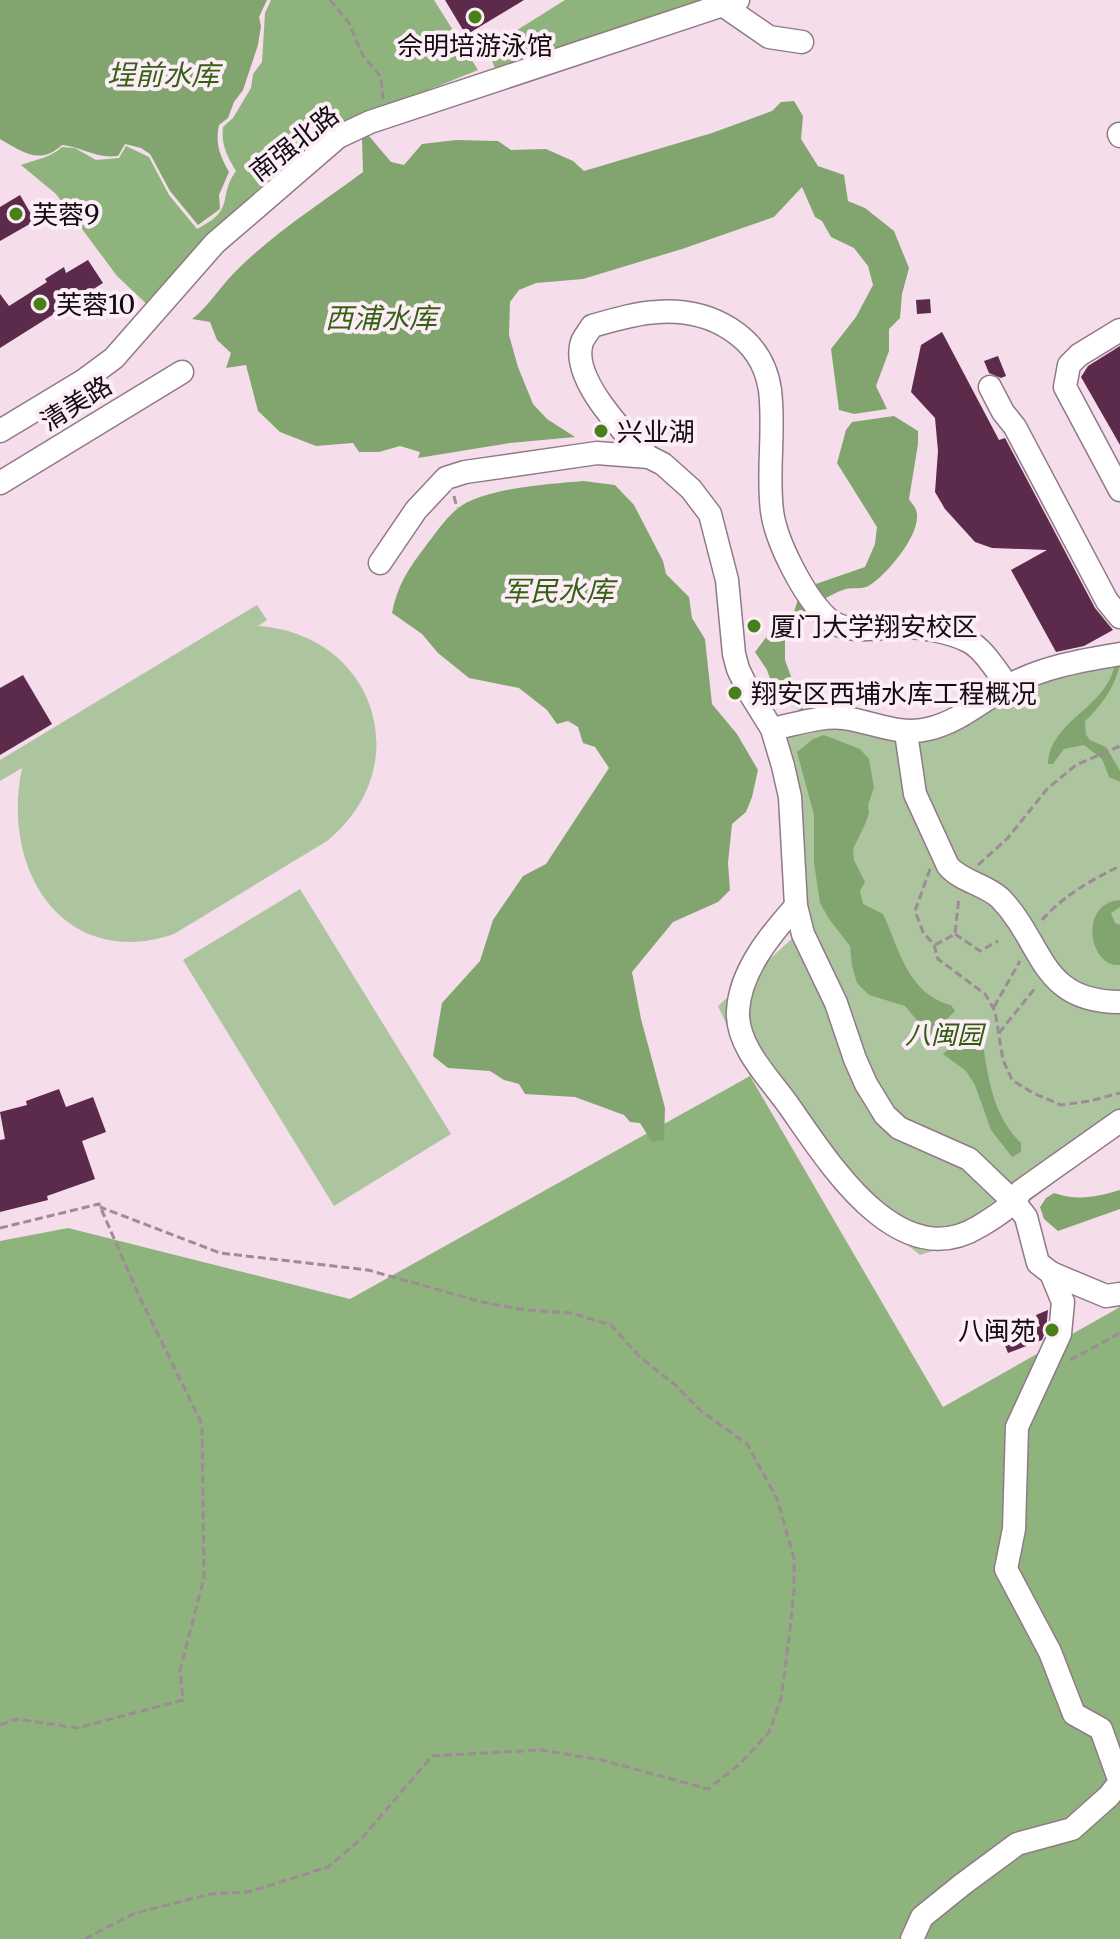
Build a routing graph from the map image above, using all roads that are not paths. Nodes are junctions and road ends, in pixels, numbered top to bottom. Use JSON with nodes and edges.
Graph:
{"nodes":[{"id":1,"x":727,"y":2,"type":"edge"},
{"id":2,"x":802,"y":42,"type":"dead end"},
{"id":3,"x":1120,"y":330,"type":"edge"},
{"id":4,"x":182,"y":372,"type":"dead end"},
{"id":5,"x":990,"y":387,"type":"dead end"},
{"id":6,"x":0,"y":431,"type":"edge"},
{"id":7,"x":649,"y":457,"type":"junction"},
{"id":8,"x":0,"y":483,"type":"edge"},
{"id":9,"x":1120,"y":490,"type":"edge"},
{"id":10,"x":380,"y":563,"type":"dead end"},
{"id":11,"x":1120,"y":617,"type":"edge"},
{"id":12,"x":1120,"y":654,"type":"edge"},
{"id":13,"x":1008,"y":686,"type":"junction"},
{"id":14,"x":772,"y":729,"type":"junction"},
{"id":15,"x":906,"y":733,"type":"junction"},
{"id":16,"x":796,"y":906,"type":"junction"},
{"id":17,"x":1120,"y":1002,"type":"edge"},
{"id":18,"x":1120,"y":1121,"type":"edge"},
{"id":19,"x":1015,"y":1203,"type":"junction"},
{"id":20,"x":1051,"y":1273,"type":"junction"},
{"id":21,"x":1120,"y":1294,"type":"edge"},
{"id":22,"x":912,"y":1939,"type":"edge"}],
"edges":[{"from":1,"to":2,"type":"street"},
{"from":1,"to":6,"type":"street","name":"南强北路"},
{"from":3,"to":9,"type":"street"},
{"from":4,"to":8,"type":"street","name":"清美路"},
{"from":5,"to":11,"type":"street"},
{"from":7,"to":10,"type":"street"},
{"from":7,"to":13,"type":"street"},
{"from":7,"to":14,"type":"street"},
{"from":12,"to":13,"type":"street"},
{"from":13,"to":15,"type":"street"},
{"from":14,"to":15,"type":"street"},
{"from":14,"to":16,"type":"street"},
{"from":15,"to":17,"type":"street"},
{"from":16,"to":19,"type":"street"},
{"from":16,"to":19,"type":"street"},
{"from":18,"to":19,"type":"street"},
{"from":19,"to":20,"type":"street"},
{"from":20,"to":21,"type":"street"},
{"from":20,"to":22,"type":"street"}]}
